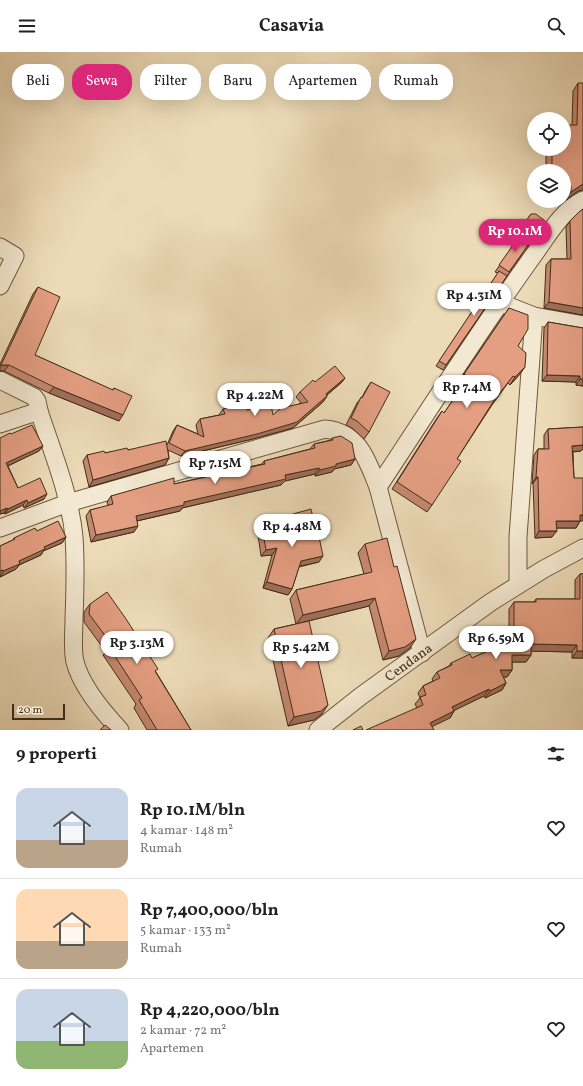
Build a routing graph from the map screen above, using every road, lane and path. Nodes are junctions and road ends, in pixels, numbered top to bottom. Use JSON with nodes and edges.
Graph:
{"nodes":[{"id":1,"x":583,"y":200,"type":"edge"},
{"id":2,"x":0,"y":247,"type":"edge"},
{"id":3,"x":0,"y":286,"type":"edge"},
{"id":4,"x":501,"y":303,"type":"junction"},
{"id":5,"x":534,"y":316,"type":"junction"},
{"id":6,"x":583,"y":325,"type":"edge"},
{"id":7,"x":0,"y":380,"type":"edge"},
{"id":8,"x":39,"y":411,"type":"junction"},
{"id":9,"x":0,"y":424,"type":"edge"},
{"id":10,"x":378,"y":487,"type":"junction"},
{"id":11,"x":68,"y":503,"type":"junction"},
{"id":12,"x":0,"y":528,"type":"edge"},
{"id":13,"x":583,"y":548,"type":"edge"},
{"id":14,"x":518,"y":585,"type":"junction"},
{"id":15,"x":422,"y":653,"type":"junction"},
{"id":16,"x":120,"y":730,"type":"edge"},
{"id":17,"x":318,"y":730,"type":"edge"}],
"edges":[{"from":1,"to":4,"type":"street"},
{"from":2,"to":3,"type":"street"},
{"from":4,"to":5,"type":"street"},
{"from":4,"to":10,"type":"street"},
{"from":5,"to":6,"type":"street"},
{"from":5,"to":14,"type":"street"},
{"from":7,"to":8,"type":"street"},
{"from":8,"to":9,"type":"street"},
{"from":8,"to":11,"type":"street"},
{"from":10,"to":11,"type":"street"},
{"from":10,"to":15,"type":"street"},
{"from":11,"to":12,"type":"street"},
{"from":11,"to":16,"type":"street"},
{"from":13,"to":14,"type":"street","name":"Cendana"},
{"from":14,"to":15,"type":"street","name":"Cendana"},
{"from":15,"to":17,"type":"street","name":"Cendana"}]}
